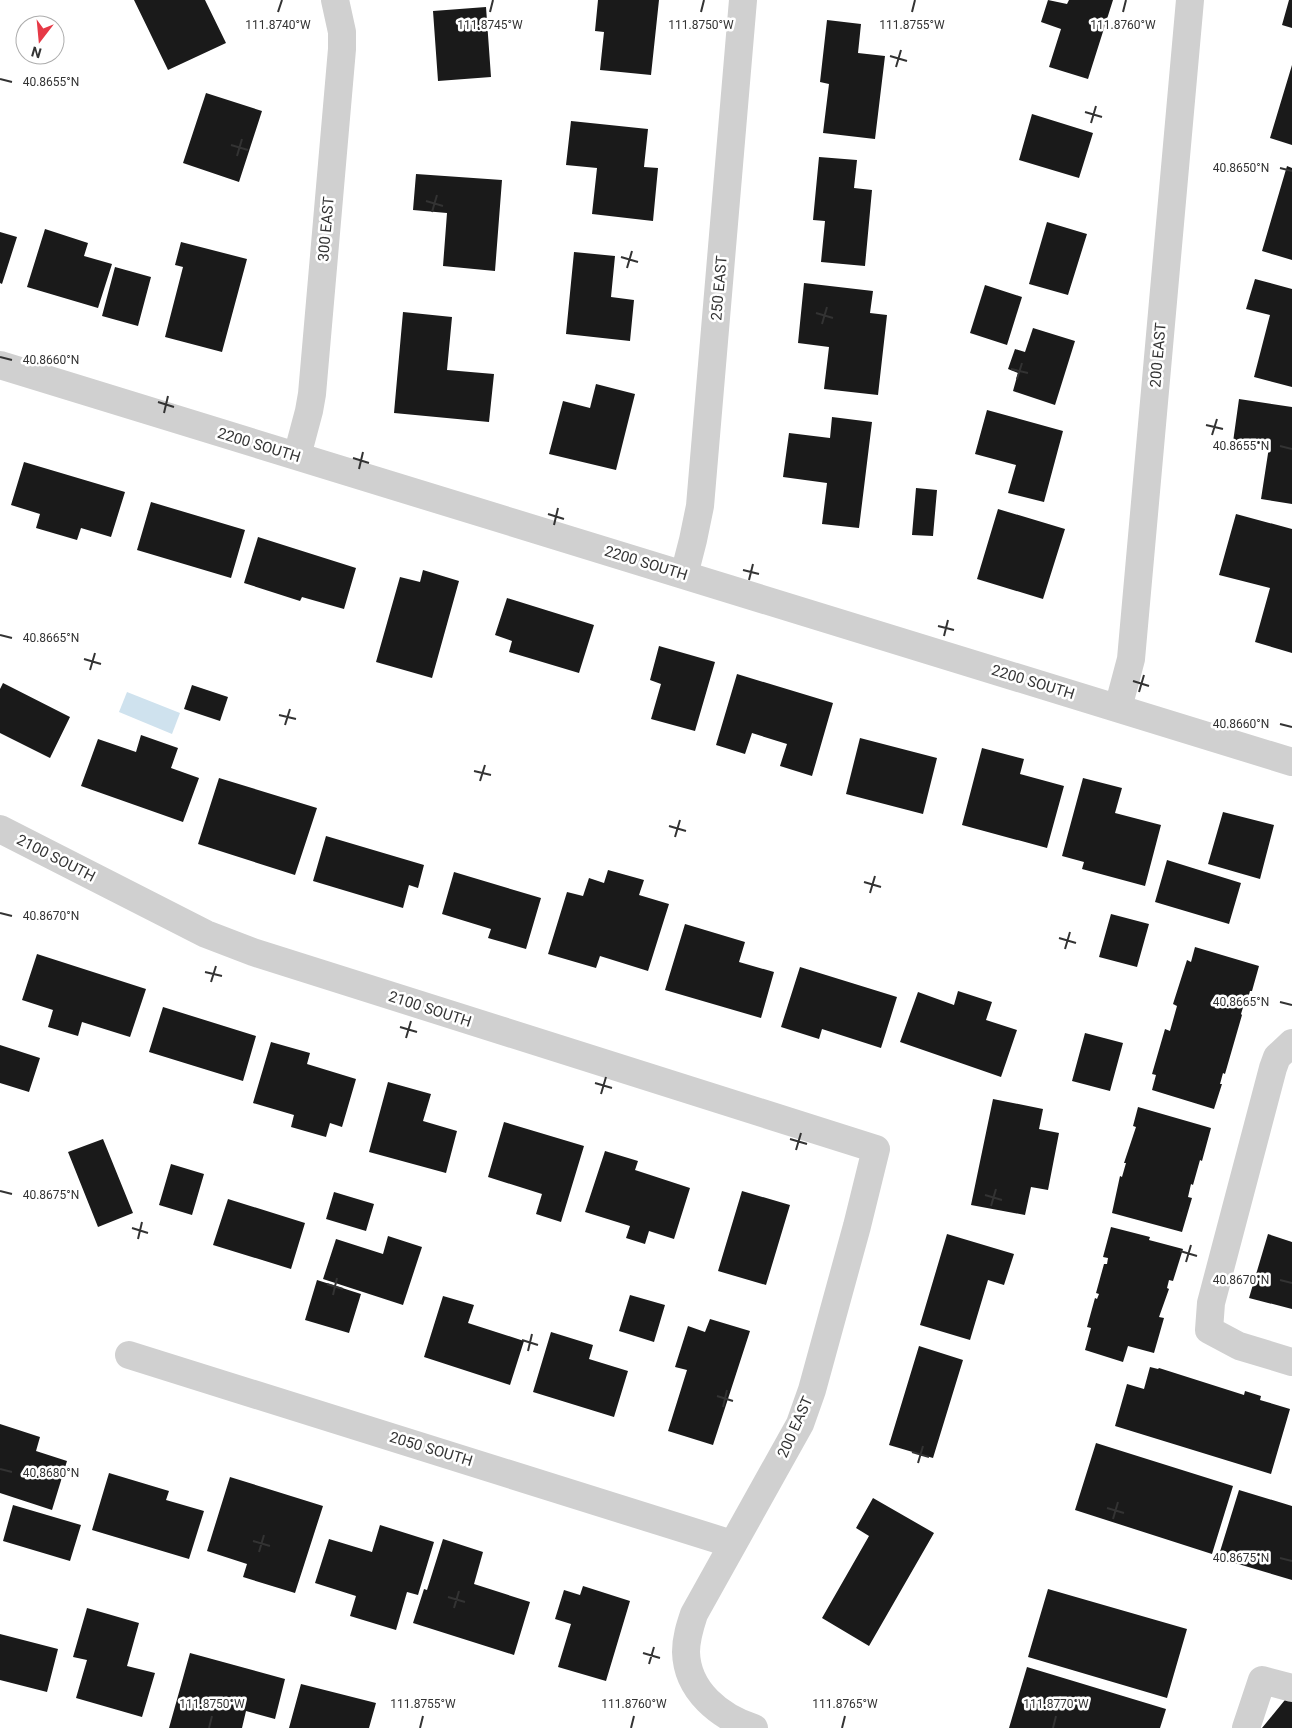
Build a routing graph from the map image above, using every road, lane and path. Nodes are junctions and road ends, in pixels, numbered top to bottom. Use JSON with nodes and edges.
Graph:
{"nodes":[{"id":1,"x":335,"y":0,"type":"edge"},
{"id":2,"x":743,"y":0,"type":"edge"},
{"id":3,"x":1190,"y":0,"type":"edge"},
{"id":4,"x":0,"y":365,"type":"edge"},
{"id":5,"x":297,"y":456,"type":"junction"},
{"id":6,"x":684,"y":575,"type":"junction"},
{"id":7,"x":1118,"y":708,"type":"junction"},
{"id":8,"x":1292,"y":762,"type":"edge"},
{"id":9,"x":0,"y":829,"type":"edge"},
{"id":10,"x":1292,"y":1043,"type":"edge"},
{"id":11,"x":876,"y":1149,"type":"joint"},
{"id":12,"x":130,"y":1355,"type":"dead end"},
{"id":13,"x":1292,"y":1362,"type":"edge"},
{"id":14,"x":732,"y":1544,"type":"junction"},
{"id":15,"x":1292,"y":1688,"type":"edge"},
{"id":16,"x":754,"y":1728,"type":"edge"},
{"id":17,"x":1246,"y":1728,"type":"edge"}],
"edges":[{"from":1,"to":5,"type":"street","name":"300 EAST"},
{"from":2,"to":6,"type":"street","name":"250 EAST"},
{"from":3,"to":7,"type":"street","name":"200 EAST"},
{"from":4,"to":5,"type":"street","name":"2200 SOUTH"},
{"from":5,"to":6,"type":"street","name":"2200 SOUTH"},
{"from":6,"to":7,"type":"street","name":"2200 SOUTH"},
{"from":7,"to":8,"type":"street","name":"2200 SOUTH"},
{"from":9,"to":11,"type":"street","name":"2100 SOUTH"},
{"from":10,"to":13,"type":"street"},
{"from":11,"to":14,"type":"street","name":"200 EAST"},
{"from":12,"to":14,"type":"street","name":"2050 SOUTH"},
{"from":14,"to":16,"type":"street","name":"200 EAST"},
{"from":15,"to":17,"type":"street"}]}
